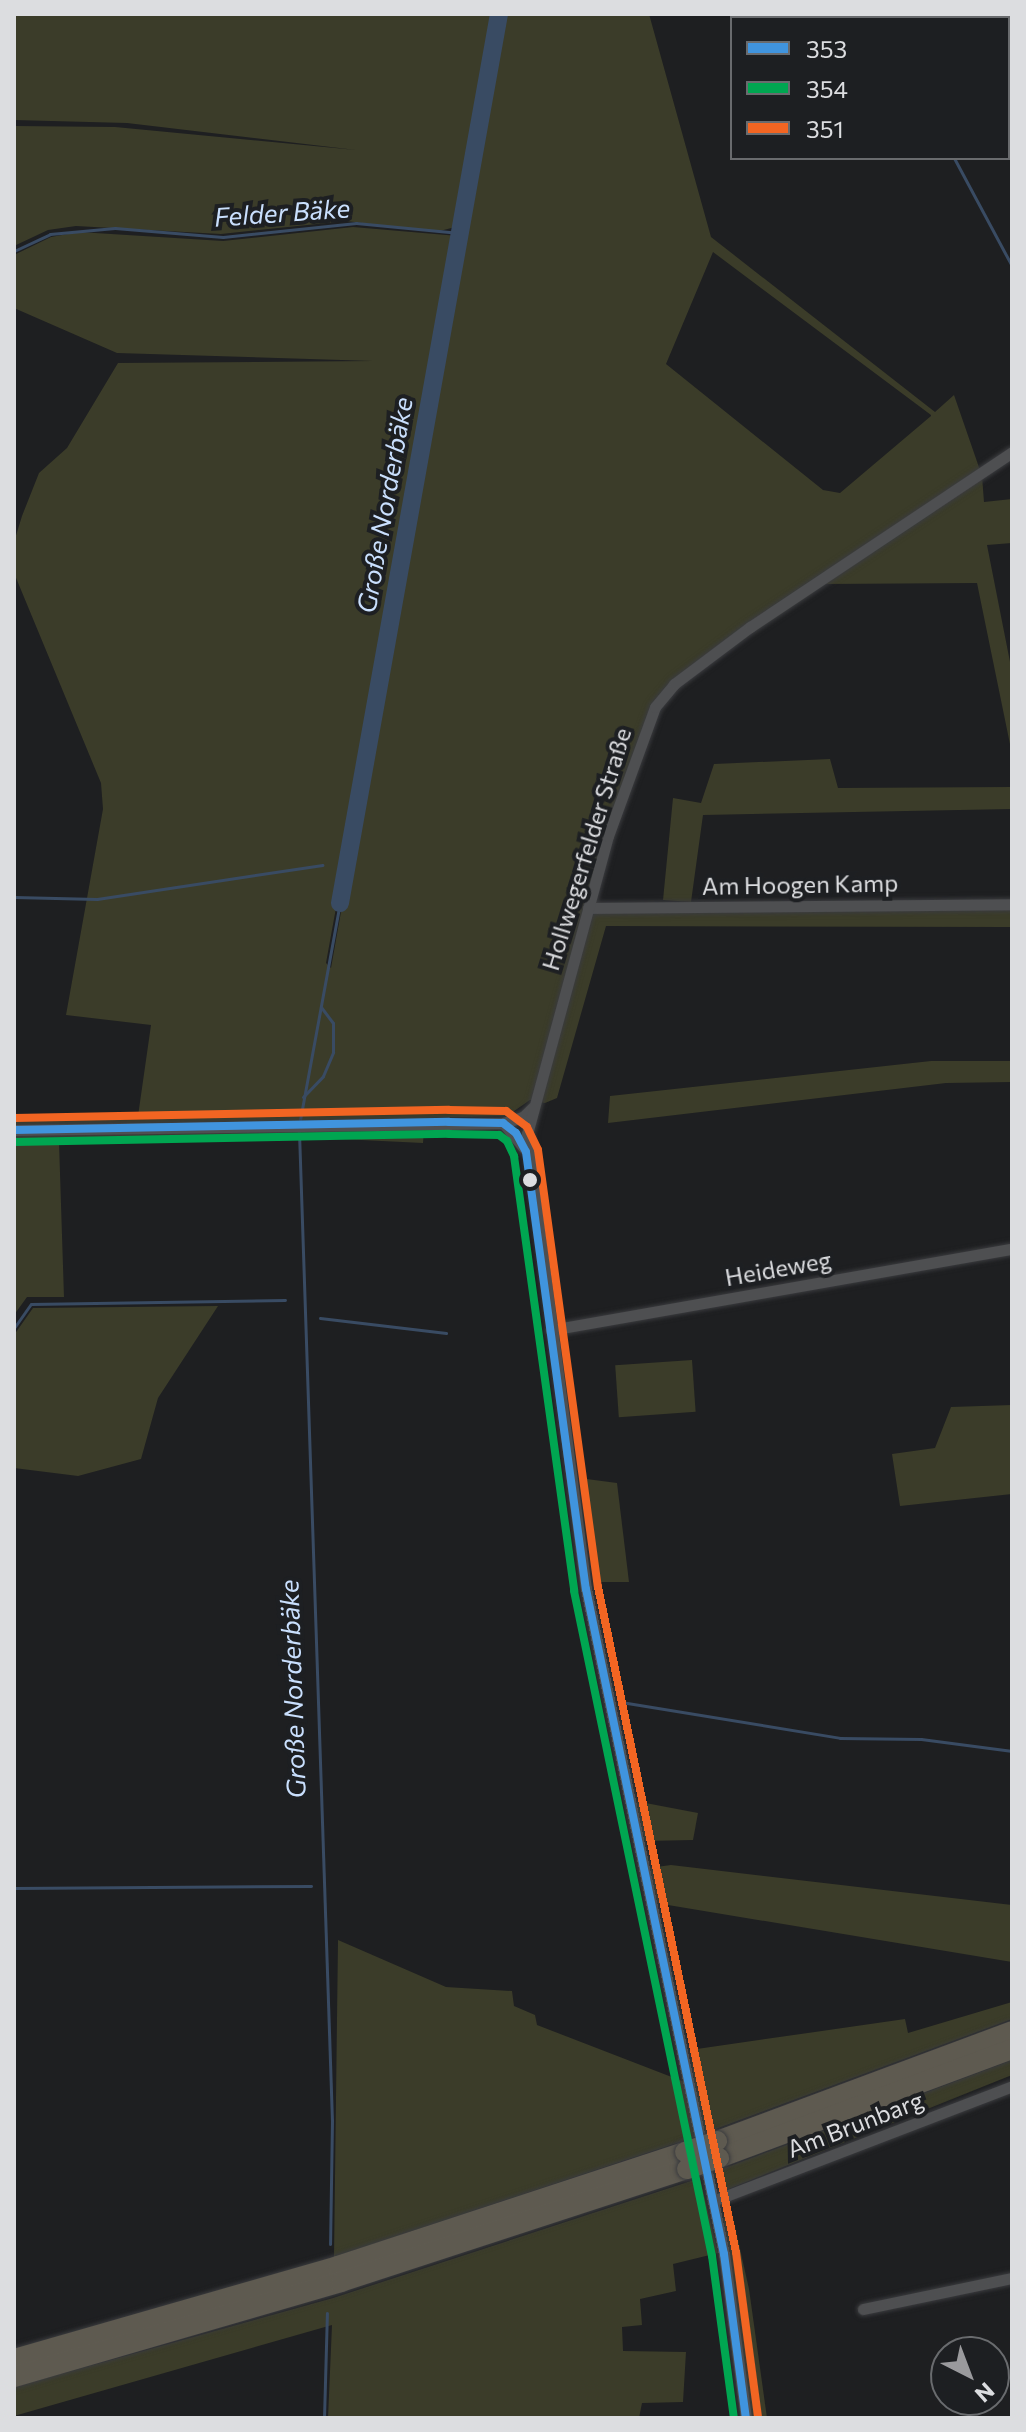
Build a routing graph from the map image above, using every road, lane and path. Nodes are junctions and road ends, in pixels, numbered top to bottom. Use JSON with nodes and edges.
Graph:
{"nodes":[{"id":1,"x":1012,"y":452,"type":"edge"},
{"id":2,"x":1012,"y":904,"type":"edge"},
{"id":3,"x":588,"y":908,"type":"junction"},
{"id":4,"x":534,"y":1106,"type":"junction"},
{"id":5,"x":503,"y":1123,"type":"junction"},
{"id":6,"x":14,"y":1130,"type":"edge"},
{"id":7,"x":526,"y":1152,"type":"junction"},
{"id":8,"x":1012,"y":1249,"type":"edge"},
{"id":9,"x":551,"y":1330,"type":"junction"},
{"id":10,"x":1012,"y":2031,"type":"edge"},
{"id":11,"x":1012,"y":2049,"type":"edge"},
{"id":12,"x":1012,"y":2086,"type":"edge"},
{"id":13,"x":718,"y":2150,"type":"junction"},
{"id":14,"x":686,"y":2161,"type":"junction"},
{"id":15,"x":713,"y":2201,"type":"junction"},
{"id":16,"x":1012,"y":2278,"type":"edge"},
{"id":17,"x":863,"y":2309,"type":"dead end"},
{"id":18,"x":14,"y":2359,"type":"edge"},
{"id":19,"x":14,"y":2377,"type":"edge"},
{"id":20,"x":746,"y":2418,"type":"edge"}],
"edges":[{"from":1,"to":3,"type":"street","name":"Hollwegerfelder Straße"},
{"from":2,"to":3,"type":"street","name":"Am Hoogen Kamp"},
{"from":3,"to":4,"type":"street","name":"Hollwegerfelder Straße"},
{"from":4,"to":5,"type":"street"},
{"from":4,"to":7,"type":"street","name":"Hollwegerfelder Straße"},
{"from":5,"to":6,"type":"street"},
{"from":5,"to":7,"type":"street"},
{"from":7,"to":9,"type":"street"},
{"from":8,"to":9,"type":"street","name":"Heideweg"},
{"from":9,"to":15,"type":"street"},
{"from":10,"to":13,"type":"highway"},
{"from":11,"to":13,"type":"highway"},
{"from":12,"to":15,"type":"street","name":"Am Brunbarg"},
{"from":13,"to":14,"type":"highway","bridge":true},
{"from":14,"to":18,"type":"highway"},
{"from":14,"to":19,"type":"highway"},
{"from":15,"to":20,"type":"street"},
{"from":16,"to":17,"type":"street"}]}
